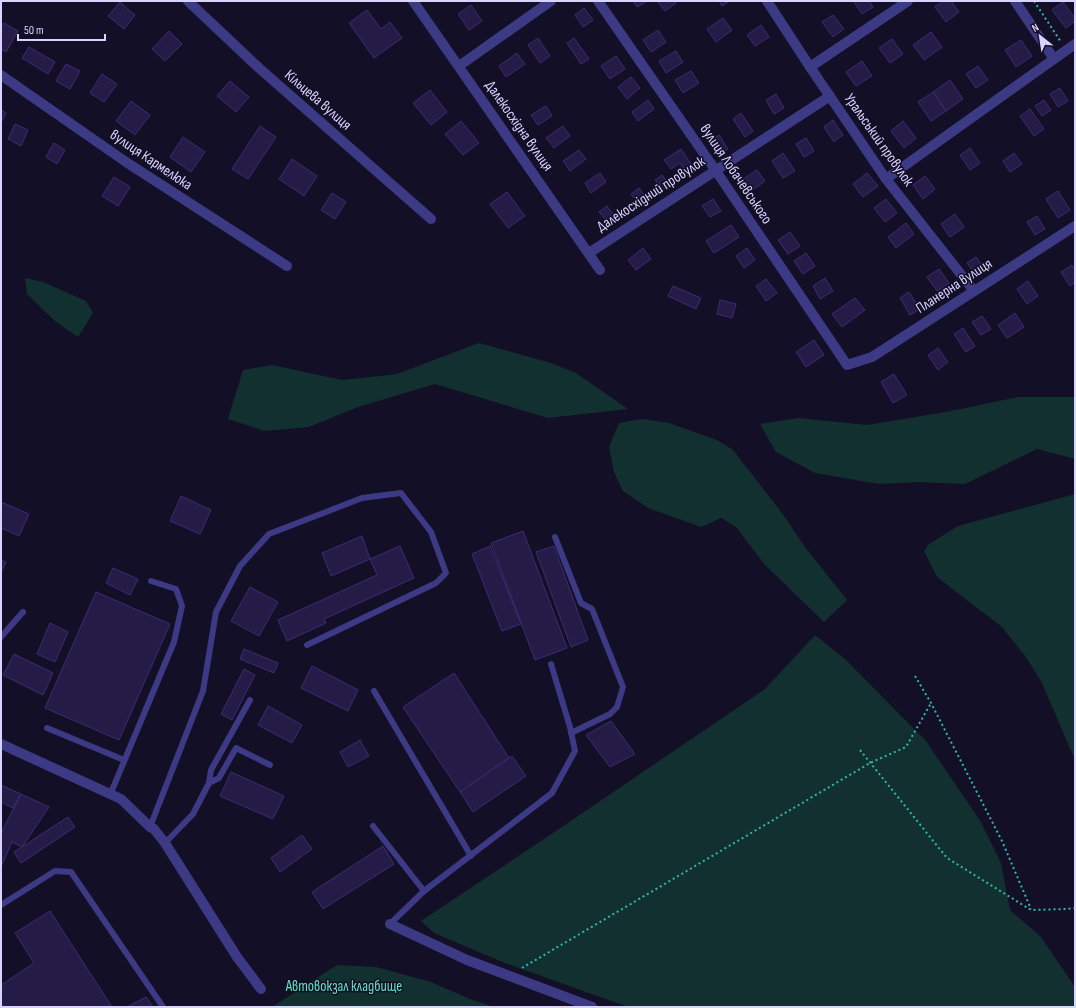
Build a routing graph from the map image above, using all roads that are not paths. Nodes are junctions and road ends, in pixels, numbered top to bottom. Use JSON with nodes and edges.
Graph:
{"nodes":[{"id":1,"x":188,"y":1,"type":"edge"},
{"id":2,"x":413,"y":1,"type":"edge"},
{"id":3,"x":552,"y":1,"type":"edge"},
{"id":4,"x":598,"y":1,"type":"edge"},
{"id":5,"x":768,"y":1,"type":"edge"},
{"id":6,"x":908,"y":1,"type":"edge"},
{"id":7,"x":1015,"y":1,"type":"edge"},
{"id":8,"x":1071,"y":47,"type":"edge"},
{"id":9,"x":1054,"y":59,"type":"junction"},
{"id":10,"x":459,"y":66,"type":"junction"},
{"id":11,"x":810,"y":67,"type":"junction"},
{"id":12,"x":1,"y":75,"type":"edge"},
{"id":13,"x":830,"y":96,"type":"junction"},
{"id":14,"x":716,"y":171,"type":"junction"},
{"id":15,"x":886,"y":179,"type":"junction"},
{"id":16,"x":430,"y":219,"type":"dead end"},
{"id":17,"x":1075,"y":226,"type":"edge"},
{"id":18,"x":589,"y":253,"type":"junction"},
{"id":19,"x":287,"y":266,"type":"dead end"},
{"id":20,"x":600,"y":270,"type":"dead end"},
{"id":21,"x":974,"y":291,"type":"junction"},
{"id":22,"x":847,"y":365,"type":"joint"},
{"id":23,"x":555,"y":537,"type":"dead end"},
{"id":24,"x":151,"y":581,"type":"dead end"},
{"id":25,"x":23,"y":612,"type":"dead end"},
{"id":26,"x":1,"y":637,"type":"edge"},
{"id":27,"x":307,"y":645,"type":"dead end"},
{"id":28,"x":551,"y":664,"type":"dead end"},
{"id":29,"x":374,"y":690,"type":"dead end"},
{"id":30,"x":250,"y":700,"type":"dead end"},
{"id":31,"x":47,"y":728,"type":"dead end"},
{"id":32,"x":572,"y":733,"type":"junction"},
{"id":33,"x":1,"y":744,"type":"edge"},
{"id":34,"x":124,"y":760,"type":"junction"},
{"id":35,"x":270,"y":765,"type":"dead end"},
{"id":36,"x":209,"y":783,"type":"junction"},
{"id":37,"x":110,"y":795,"type":"junction"},
{"id":38,"x":373,"y":826,"type":"dead end"},
{"id":39,"x":150,"y":827,"type":"junction"},
{"id":40,"x":165,"y":843,"type":"junction"},
{"id":41,"x":471,"y":856,"type":"junction"},
{"id":42,"x":424,"y":891,"type":"junction"},
{"id":43,"x":1,"y":905,"type":"edge"},
{"id":44,"x":390,"y":924,"type":"joint"},
{"id":45,"x":261,"y":989,"type":"dead end"},
{"id":46,"x":163,"y":1007,"type":"edge"},
{"id":47,"x":592,"y":1007,"type":"edge"}],
"edges":[{"from":1,"to":16,"type":"street","name":"Кільцева вулиця"},
{"from":2,"to":10,"type":"street","name":"Далекосхідна вулиця"},
{"from":3,"to":10,"type":"street"},
{"from":4,"to":14,"type":"street","name":"вулиця Лобачевського"},
{"from":5,"to":11,"type":"street","name":"Уральський провулок"},
{"from":6,"to":11,"type":"street"},
{"from":7,"to":9,"type":"street"},
{"from":8,"to":9,"type":"street"},
{"from":9,"to":15,"type":"street"},
{"from":10,"to":18,"type":"street","name":"Далекосхідна вулиця"},
{"from":11,"to":13,"type":"street","name":"Уральський провулок"},
{"from":12,"to":19,"type":"street","name":"вулиця Кармелюка"},
{"from":13,"to":14,"type":"street","name":"Далекосхідний провулок"},
{"from":13,"to":15,"type":"street","name":"Уральський провулок"},
{"from":14,"to":18,"type":"street","name":"Далекосхідний провулок"},
{"from":14,"to":22,"type":"street","name":"вулиця Лобачевського"},
{"from":15,"to":21,"type":"street","name":"Уральський провулок"},
{"from":17,"to":21,"type":"street","name":"Планерна вулиця"},
{"from":18,"to":20,"type":"street","name":"Далекосхідна вулиця"},
{"from":21,"to":22,"type":"street","name":"Планерна вулиця"},
{"from":23,"to":32,"type":"lane"},
{"from":24,"to":34,"type":"lane"},
{"from":25,"to":26,"type":"lane"},
{"from":27,"to":39,"type":"lane"},
{"from":28,"to":32,"type":"lane"},
{"from":29,"to":41,"type":"lane"},
{"from":30,"to":36,"type":"lane"},
{"from":31,"to":34,"type":"lane"},
{"from":32,"to":41,"type":"lane"},
{"from":33,"to":37,"type":"street"},
{"from":34,"to":37,"type":"lane"},
{"from":35,"to":36,"type":"lane"},
{"from":36,"to":40,"type":"lane"},
{"from":37,"to":39,"type":"street"},
{"from":38,"to":42,"type":"lane"},
{"from":39,"to":40,"type":"street"},
{"from":40,"to":45,"type":"street"},
{"from":41,"to":42,"type":"lane"},
{"from":42,"to":44,"type":"lane"},
{"from":43,"to":46,"type":"lane"},
{"from":44,"to":47,"type":"street"}]}
